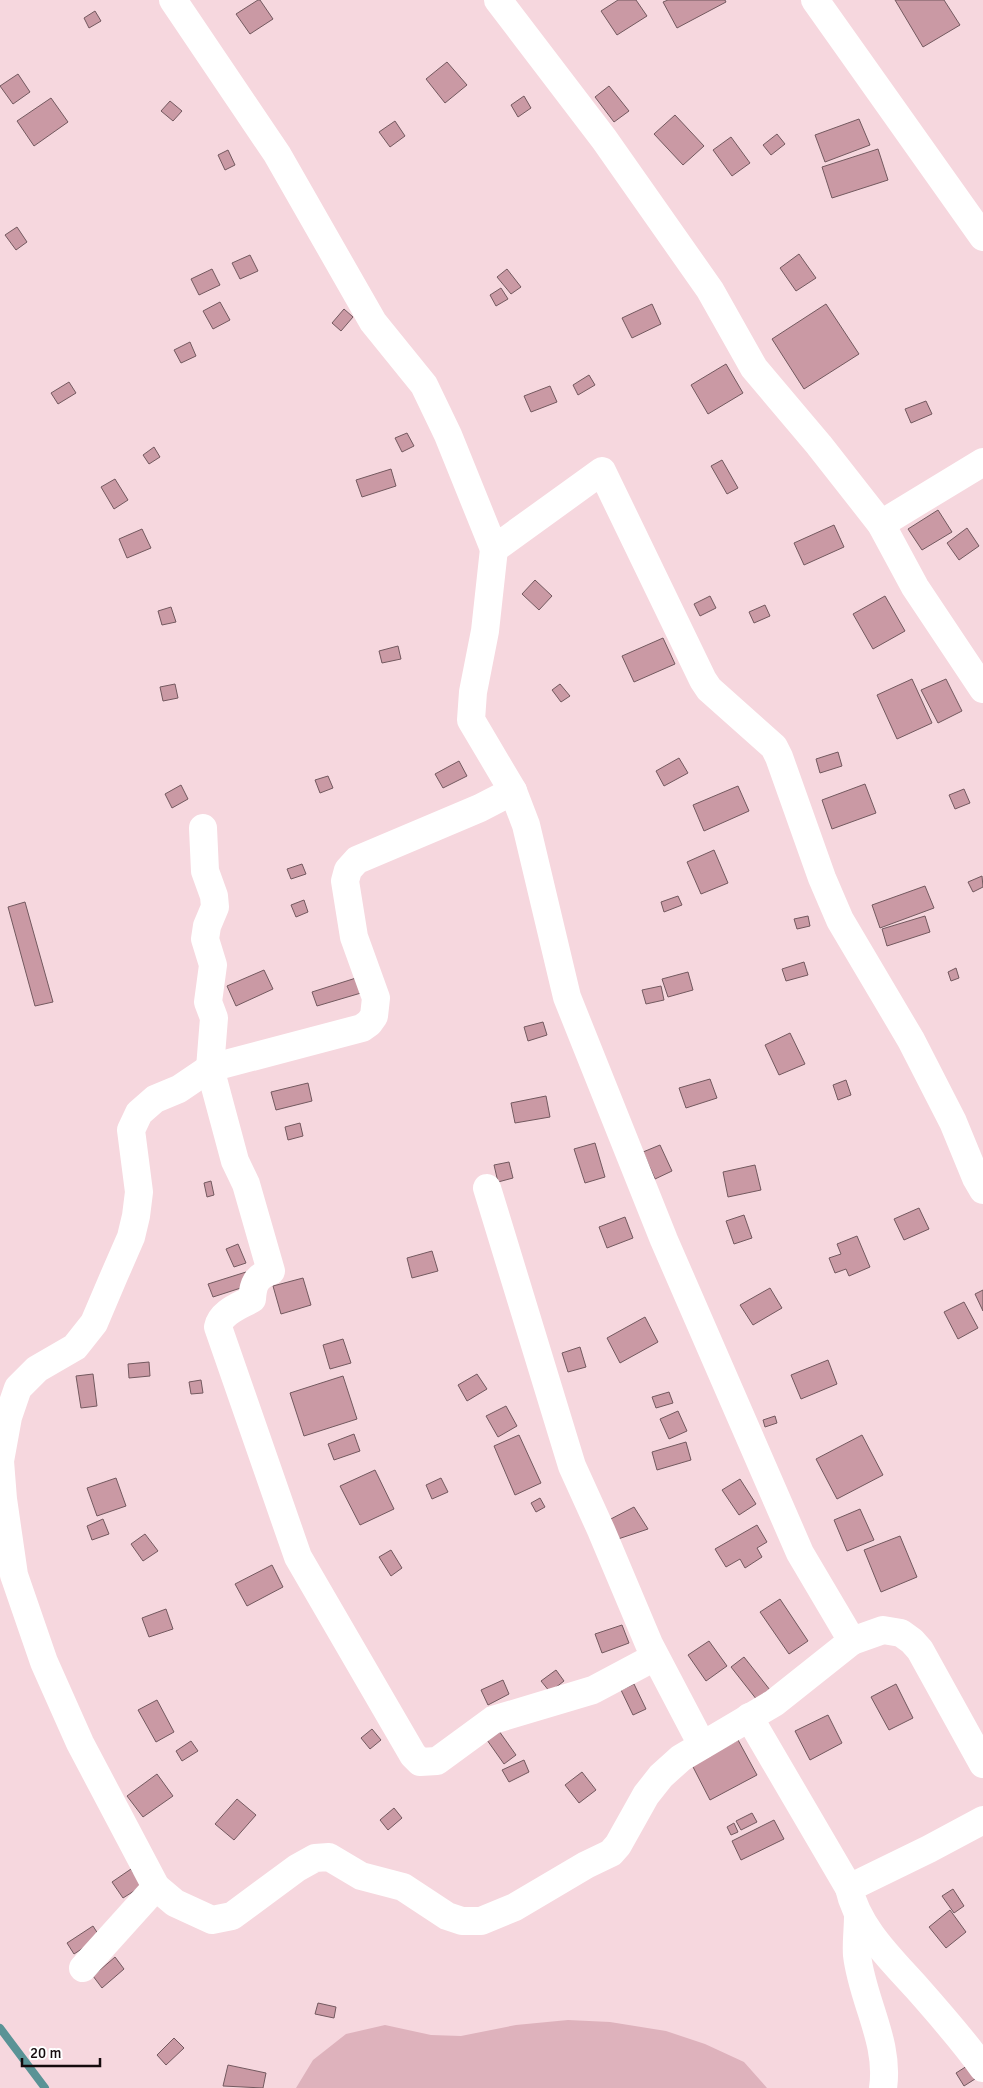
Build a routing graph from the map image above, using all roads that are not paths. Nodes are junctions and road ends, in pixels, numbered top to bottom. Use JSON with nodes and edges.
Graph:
{"nodes":[{"id":1,"x":173,"y":0,"type":"edge"},
{"id":2,"x":498,"y":0,"type":"edge"},
{"id":3,"x":814,"y":0,"type":"edge"},
{"id":4,"x":983,"y":237,"type":"edge"},
{"id":5,"x":983,"y":462,"type":"edge"},
{"id":6,"x":881,"y":524,"type":"junction"},
{"id":7,"x":494,"y":549,"type":"junction"},
{"id":8,"x":983,"y":689,"type":"edge"},
{"id":9,"x":513,"y":791,"type":"junction"},
{"id":10,"x":203,"y":828,"type":"dead end"},
{"id":11,"x":210,"y":1068,"type":"junction"},
{"id":12,"x":487,"y":1188,"type":"dead end"},
{"id":13,"x":983,"y":1190,"type":"edge"},
{"id":14,"x":852,"y":1641,"type":"junction"},
{"id":15,"x":655,"y":1657,"type":"junction"},
{"id":16,"x":749,"y":1717,"type":"junction"},
{"id":17,"x":702,"y":1745,"type":"junction"},
{"id":18,"x":983,"y":1764,"type":"edge"},
{"id":19,"x":983,"y":1820,"type":"edge"},
{"id":20,"x":156,"y":1888,"type":"junction"},
{"id":21,"x":849,"y":1888,"type":"junction"},
{"id":22,"x":858,"y":1916,"type":"junction"},
{"id":23,"x":83,"y":1968,"type":"dead end"},
{"id":24,"x":983,"y":2068,"type":"edge"},
{"id":25,"x":883,"y":2088,"type":"edge"}],
"edges":[{"from":1,"to":7,"type":"street"},
{"from":2,"to":6,"type":"street"},
{"from":3,"to":4,"type":"street"},
{"from":5,"to":6,"type":"street"},
{"from":6,"to":8,"type":"street"},
{"from":7,"to":9,"type":"street"},
{"from":7,"to":13,"type":"street"},
{"from":9,"to":11,"type":"street"},
{"from":9,"to":14,"type":"street"},
{"from":10,"to":11,"type":"street"},
{"from":11,"to":15,"type":"street"},
{"from":11,"to":20,"type":"street"},
{"from":12,"to":15,"type":"street"},
{"from":14,"to":16,"type":"street"},
{"from":14,"to":18,"type":"street"},
{"from":15,"to":17,"type":"street"},
{"from":16,"to":17,"type":"street"},
{"from":16,"to":21,"type":"street"},
{"from":17,"to":20,"type":"street"},
{"from":19,"to":21,"type":"street"},
{"from":20,"to":23,"type":"street"},
{"from":21,"to":22,"type":"street"},
{"from":22,"to":24,"type":"street"},
{"from":22,"to":25,"type":"street"}]}
